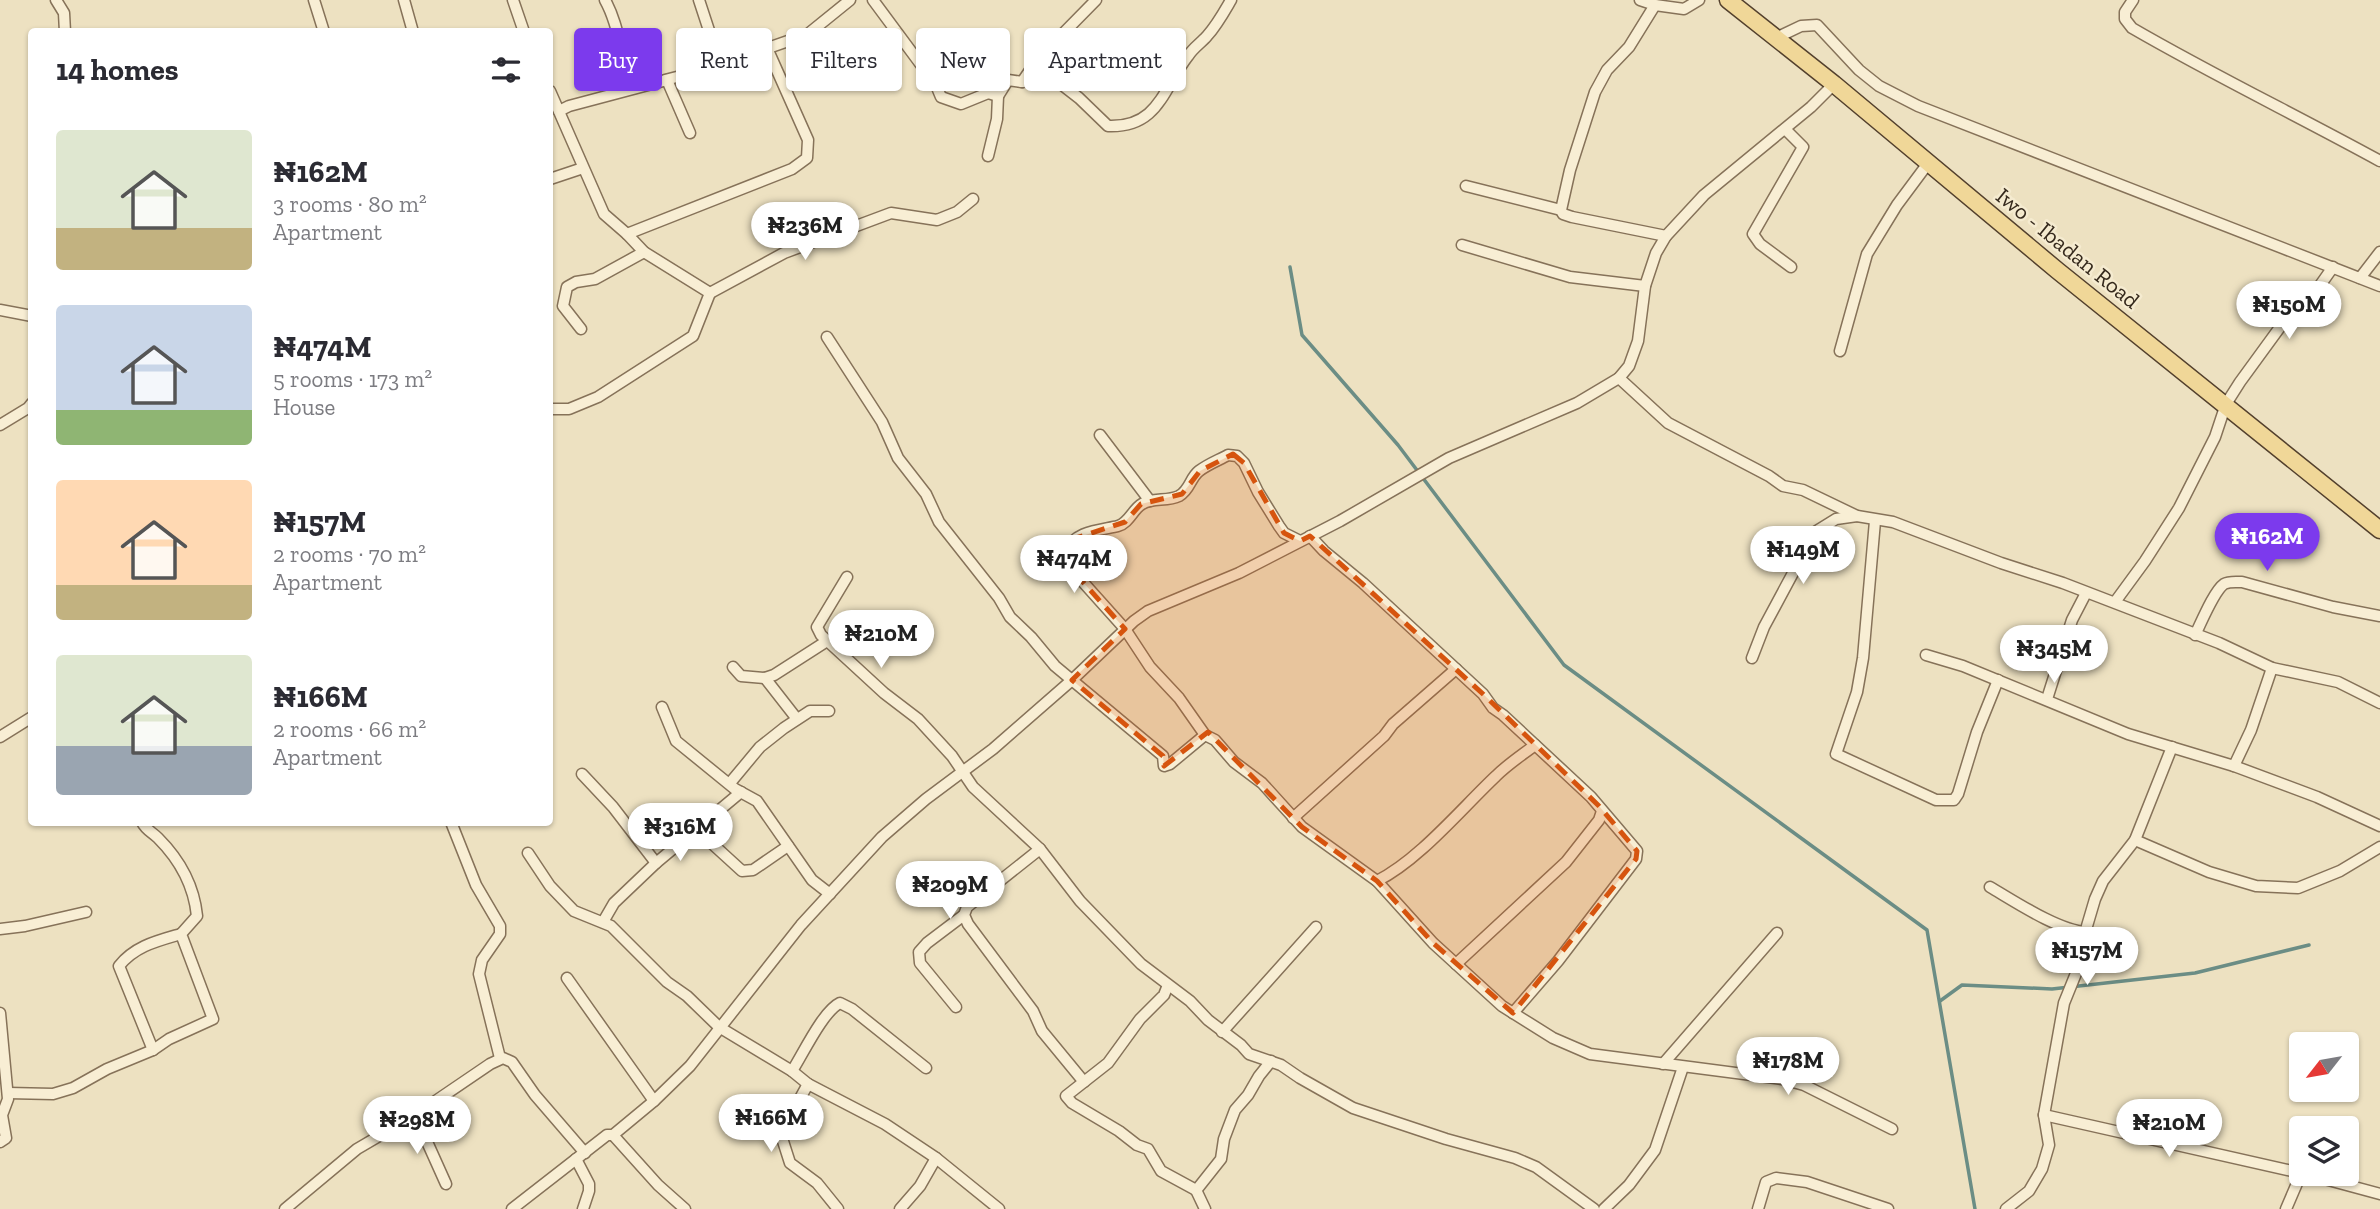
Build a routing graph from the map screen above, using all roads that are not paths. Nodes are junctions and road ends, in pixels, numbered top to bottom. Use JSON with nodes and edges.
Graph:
{"nodes":[{"id":1,"x":56,"y":0,"type":"edge"},
{"id":2,"x":314,"y":0,"type":"edge"},
{"id":3,"x":404,"y":0,"type":"edge"},
{"id":4,"x":513,"y":0,"type":"edge"},
{"id":5,"x":605,"y":0,"type":"edge"},
{"id":6,"x":699,"y":0,"type":"edge"},
{"id":7,"x":850,"y":0,"type":"edge"},
{"id":8,"x":873,"y":0,"type":"edge"},
{"id":9,"x":1096,"y":0,"type":"edge"},
{"id":10,"x":1231,"y":0,"type":"edge"},
{"id":11,"x":1640,"y":0,"type":"edge"},
{"id":12,"x":1699,"y":0,"type":"edge"},
{"id":13,"x":1729,"y":0,"type":"edge"},
{"id":14,"x":2133,"y":0,"type":"edge"},
{"id":15,"x":1655,"y":5,"type":"junction"},
{"id":16,"x":65,"y":28,"type":"edge"},
{"id":17,"x":323,"y":28,"type":"edge"},
{"id":18,"x":412,"y":28,"type":"edge"},
{"id":19,"x":523,"y":28,"type":"edge"},
{"id":20,"x":616,"y":28,"type":"edge"},
{"id":21,"x":708,"y":28,"type":"edge"},
{"id":22,"x":1774,"y":38,"type":"junction"},
{"id":23,"x":772,"y":46,"type":"edge"},
{"id":24,"x":772,"y":59,"type":"edge"},
{"id":25,"x":676,"y":76,"type":"edge"},
{"id":26,"x":665,"y":79,"type":"junction"},
{"id":27,"x":662,"y":80,"type":"edge"},
{"id":28,"x":1022,"y":82,"type":"junction"},
{"id":29,"x":1834,"y":84,"type":"junction"},
{"id":30,"x":624,"y":91,"type":"edge"},
{"id":31,"x":998,"y":96,"type":"junction"},
{"id":32,"x":553,"y":98,"type":"edge"},
{"id":33,"x":559,"y":111,"type":"junction"},
{"id":34,"x":1785,"y":129,"type":"junction"},
{"id":35,"x":690,"y":133,"type":"dead end"},
{"id":36,"x":988,"y":156,"type":"dead end"},
{"id":37,"x":2380,"y":161,"type":"edge"},
{"id":38,"x":1929,"y":162,"type":"junction"},
{"id":39,"x":583,"y":168,"type":"junction"},
{"id":40,"x":553,"y":178,"type":"edge"},
{"id":41,"x":1466,"y":186,"type":"dead end"},
{"id":42,"x":973,"y":199,"type":"dead end"},
{"id":43,"x":1561,"y":210,"type":"junction"},
{"id":44,"x":627,"y":234,"type":"junction"},
{"id":45,"x":1666,"y":236,"type":"junction"},
{"id":46,"x":1462,"y":245,"type":"dead end"},
{"id":47,"x":2380,"y":251,"type":"edge"},
{"id":48,"x":644,"y":252,"type":"junction"},
{"id":49,"x":1791,"y":267,"type":"dead end"},
{"id":50,"x":2333,"y":267,"type":"junction"},
{"id":51,"x":2360,"y":278,"type":"junction"},
{"id":52,"x":1645,"y":286,"type":"junction"},
{"id":53,"x":2380,"y":286,"type":"edge"},
{"id":54,"x":710,"y":293,"type":"junction"},
{"id":55,"x":0,"y":310,"type":"edge"},
{"id":56,"x":28,"y":315,"type":"edge"},
{"id":57,"x":581,"y":329,"type":"dead end"},
{"id":58,"x":827,"y":337,"type":"dead end"},
{"id":59,"x":1840,"y":351,"type":"dead end"},
{"id":60,"x":1619,"y":378,"type":"junction"},
{"id":61,"x":2226,"y":404,"type":"junction"},
{"id":62,"x":28,"y":408,"type":"edge"},
{"id":63,"x":553,"y":409,"type":"edge"},
{"id":64,"x":0,"y":425,"type":"edge"},
{"id":65,"x":1100,"y":435,"type":"dead end"},
{"id":66,"x":1150,"y":501,"type":"junction"},
{"id":67,"x":1857,"y":516,"type":"junction"},
{"id":68,"x":1875,"y":521,"type":"junction"},
{"id":69,"x":2380,"y":530,"type":"edge"},
{"id":70,"x":1310,"y":536,"type":"junction"},
{"id":71,"x":1300,"y":541,"type":"junction"},
{"id":72,"x":847,"y":577,"type":"dead end"},
{"id":73,"x":2086,"y":593,"type":"junction"},
{"id":74,"x":2115,"y":602,"type":"junction"},
{"id":75,"x":2380,"y":617,"type":"edge"},
{"id":76,"x":1125,"y":629,"type":"junction"},
{"id":77,"x":2195,"y":635,"type":"junction"},
{"id":78,"x":827,"y":641,"type":"junction"},
{"id":79,"x":1926,"y":655,"type":"dead end"},
{"id":80,"x":1752,"y":658,"type":"dead end"},
{"id":81,"x":733,"y":667,"type":"dead end"},
{"id":82,"x":2272,"y":668,"type":"junction"},
{"id":83,"x":1456,"y":670,"type":"junction"},
{"id":84,"x":765,"y":678,"type":"junction"},
{"id":85,"x":1072,"y":680,"type":"junction"},
{"id":86,"x":1998,"y":680,"type":"junction"},
{"id":87,"x":2047,"y":699,"type":"junction"},
{"id":88,"x":2380,"y":703,"type":"edge"},
{"id":89,"x":662,"y":707,"type":"dead end"},
{"id":90,"x":829,"y":711,"type":"dead end"},
{"id":91,"x":797,"y":719,"type":"junction"},
{"id":92,"x":28,"y":720,"type":"edge"},
{"id":93,"x":1205,"y":735,"type":"junction"},
{"id":94,"x":0,"y":737,"type":"edge"},
{"id":95,"x":1535,"y":745,"type":"junction"},
{"id":96,"x":2172,"y":747,"type":"junction"},
{"id":97,"x":2234,"y":766,"type":"junction"},
{"id":98,"x":961,"y":772,"type":"junction"},
{"id":99,"x":582,"y":774,"type":"dead end"},
{"id":100,"x":730,"y":783,"type":"junction"},
{"id":101,"x":741,"y":792,"type":"junction"},
{"id":102,"x":1602,"y":811,"type":"junction"},
{"id":103,"x":1293,"y":818,"type":"junction"},
{"id":104,"x":146,"y":826,"type":"edge"},
{"id":105,"x":453,"y":826,"type":"edge"},
{"id":106,"x":2380,"y":826,"type":"edge"},
{"id":107,"x":696,"y":829,"type":"junction"},
{"id":108,"x":2135,"y":840,"type":"junction"},
{"id":109,"x":788,"y":846,"type":"junction"},
{"id":110,"x":2380,"y":846,"type":"edge"},
{"id":111,"x":1040,"y":849,"type":"junction"},
{"id":112,"x":528,"y":853,"type":"dead end"},
{"id":113,"x":656,"y":863,"type":"junction"},
{"id":114,"x":1377,"y":881,"type":"junction"},
{"id":115,"x":1990,"y":887,"type":"dead end"},
{"id":116,"x":830,"y":894,"type":"junction"},
{"id":117,"x":86,"y":912,"type":"dead end"},
{"id":118,"x":964,"y":915,"type":"junction"},
{"id":119,"x":603,"y":922,"type":"junction"},
{"id":120,"x":1316,"y":927,"type":"dead end"},
{"id":121,"x":0,"y":929,"type":"edge"},
{"id":122,"x":2086,"y":932,"type":"junction"},
{"id":123,"x":1777,"y":933,"type":"dead end"},
{"id":124,"x":181,"y":934,"type":"junction"},
{"id":125,"x":1456,"y":964,"type":"junction"},
{"id":126,"x":567,"y":978,"type":"dead end"},
{"id":127,"x":1168,"y":985,"type":"junction"},
{"id":128,"x":956,"y":1007,"type":"dead end"},
{"id":129,"x":0,"y":1013,"type":"edge"},
{"id":130,"x":1513,"y":1013,"type":"junction"},
{"id":131,"x":719,"y":1027,"type":"junction"},
{"id":132,"x":1222,"y":1032,"type":"junction"},
{"id":133,"x":153,"y":1050,"type":"junction"},
{"id":134,"x":500,"y":1058,"type":"junction"},
{"id":135,"x":1271,"y":1061,"type":"junction"},
{"id":136,"x":1663,"y":1065,"type":"junction"},
{"id":137,"x":1683,"y":1067,"type":"junction"},
{"id":138,"x":926,"y":1068,"type":"dead end"},
{"id":139,"x":792,"y":1071,"type":"junction"},
{"id":140,"x":1084,"y":1082,"type":"junction"},
{"id":141,"x":808,"y":1084,"type":"junction"},
{"id":142,"x":8,"y":1093,"type":"junction"},
{"id":143,"x":654,"y":1101,"type":"junction"},
{"id":144,"x":415,"y":1115,"type":"junction"},
{"id":145,"x":2044,"y":1115,"type":"junction"},
{"id":146,"x":1892,"y":1129,"type":"dead end"},
{"id":147,"x":613,"y":1135,"type":"junction"},
{"id":148,"x":0,"y":1142,"type":"edge"},
{"id":149,"x":580,"y":1156,"type":"junction"},
{"id":150,"x":936,"y":1158,"type":"junction"},
{"id":151,"x":2289,"y":1171,"type":"edge"},
{"id":152,"x":446,"y":1184,"type":"dead end"},
{"id":153,"x":2297,"y":1186,"type":"edge"},
{"id":154,"x":2349,"y":1186,"type":"edge"},
{"id":155,"x":1196,"y":1190,"type":"junction"},
{"id":156,"x":2380,"y":1194,"type":"edge"},
{"id":157,"x":285,"y":1209,"type":"edge"},
{"id":158,"x":512,"y":1209,"type":"edge"},
{"id":159,"x":583,"y":1209,"type":"edge"},
{"id":160,"x":685,"y":1209,"type":"edge"},
{"id":161,"x":838,"y":1209,"type":"edge"},
{"id":162,"x":900,"y":1209,"type":"edge"},
{"id":163,"x":999,"y":1209,"type":"edge"},
{"id":164,"x":1205,"y":1209,"type":"edge"},
{"id":165,"x":1594,"y":1209,"type":"edge"},
{"id":166,"x":1604,"y":1209,"type":"edge"},
{"id":167,"x":1758,"y":1209,"type":"edge"},
{"id":168,"x":1888,"y":1209,"type":"edge"},
{"id":169,"x":2006,"y":1209,"type":"edge"},
{"id":170,"x":2286,"y":1209,"type":"edge"}],
"edges":[{"from":1,"to":16,"type":"street"},
{"from":2,"to":17,"type":"street"},
{"from":3,"to":18,"type":"street"},
{"from":4,"to":19,"type":"street"},
{"from":5,"to":20,"type":"street"},
{"from":6,"to":21,"type":"street"},
{"from":7,"to":23,"type":"street"},
{"from":8,"to":31,"type":"street"},
{"from":9,"to":28,"type":"street"},
{"from":10,"to":28,"type":"street"},
{"from":11,"to":15,"type":"street"},
{"from":12,"to":15,"type":"street"},
{"from":13,"to":22,"type":"main road","name":"Iwo - Ibadan Road"},
{"from":14,"to":37,"type":"street"},
{"from":15,"to":43,"type":"street"},
{"from":22,"to":29,"type":"main road","name":"Iwo - Ibadan Road"},
{"from":22,"to":50,"type":"street"},
{"from":24,"to":44,"type":"street"},
{"from":25,"to":26,"type":"street"},
{"from":26,"to":27,"type":"street"},
{"from":26,"to":35,"type":"street"},
{"from":28,"to":31,"type":"street"},
{"from":29,"to":34,"type":"street"},
{"from":29,"to":38,"type":"main road","name":"Iwo - Ibadan Road"},
{"from":30,"to":33,"type":"street"},
{"from":31,"to":36,"type":"street"},
{"from":32,"to":33,"type":"street"},
{"from":33,"to":39,"type":"street"},
{"from":34,"to":45,"type":"street"},
{"from":34,"to":49,"type":"street"},
{"from":38,"to":59,"type":"street"},
{"from":38,"to":61,"type":"main road","name":"Iwo - Ibadan Road"},
{"from":39,"to":40,"type":"street"},
{"from":39,"to":44,"type":"street"},
{"from":41,"to":43,"type":"street"},
{"from":42,"to":54,"type":"street"},
{"from":43,"to":45,"type":"street"},
{"from":44,"to":48,"type":"street"},
{"from":45,"to":52,"type":"street"},
{"from":46,"to":52,"type":"street"},
{"from":47,"to":51,"type":"street"},
{"from":48,"to":54,"type":"street"},
{"from":48,"to":57,"type":"street"},
{"from":50,"to":51,"type":"street"},
{"from":50,"to":61,"type":"street"},
{"from":51,"to":53,"type":"street"},
{"from":52,"to":60,"type":"street"},
{"from":54,"to":63,"type":"street"},
{"from":55,"to":56,"type":"street"},
{"from":58,"to":85,"type":"street"},
{"from":60,"to":67,"type":"street"},
{"from":60,"to":70,"type":"street"},
{"from":61,"to":69,"type":"main road","name":"Iwo - Ibadan Road"},
{"from":61,"to":74,"type":"street"},
{"from":62,"to":64,"type":"street"},
{"from":65,"to":66,"type":"street"},
{"from":66,"to":71,"type":"street"},
{"from":66,"to":76,"type":"street"},
{"from":67,"to":68,"type":"street"},
{"from":67,"to":80,"type":"street"},
{"from":68,"to":73,"type":"street"},
{"from":68,"to":86,"type":"street"},
{"from":70,"to":71,"type":"street"},
{"from":70,"to":83,"type":"street"},
{"from":71,"to":76,"type":"street"},
{"from":72,"to":78,"type":"street"},
{"from":73,"to":74,"type":"street"},
{"from":73,"to":87,"type":"street"},
{"from":74,"to":77,"type":"street"},
{"from":75,"to":77,"type":"street"},
{"from":76,"to":85,"type":"street"},
{"from":76,"to":93,"type":"street"},
{"from":77,"to":82,"type":"street"},
{"from":78,"to":84,"type":"street"},
{"from":78,"to":98,"type":"street"},
{"from":79,"to":86,"type":"street"},
{"from":81,"to":84,"type":"street"},
{"from":82,"to":88,"type":"street"},
{"from":82,"to":97,"type":"street"},
{"from":83,"to":95,"type":"street"},
{"from":83,"to":103,"type":"street"},
{"from":84,"to":91,"type":"street"},
{"from":85,"to":93,"type":"street"},
{"from":85,"to":98,"type":"street"},
{"from":86,"to":87,"type":"street"},
{"from":87,"to":96,"type":"street"},
{"from":89,"to":100,"type":"street"},
{"from":90,"to":91,"type":"street"},
{"from":91,"to":100,"type":"street"},
{"from":92,"to":94,"type":"street"},
{"from":93,"to":103,"type":"street"},
{"from":95,"to":102,"type":"street"},
{"from":95,"to":114,"type":"street"},
{"from":96,"to":97,"type":"street"},
{"from":96,"to":108,"type":"street"},
{"from":97,"to":106,"type":"street"},
{"from":98,"to":111,"type":"street"},
{"from":98,"to":116,"type":"street"},
{"from":99,"to":113,"type":"street"},
{"from":100,"to":101,"type":"street"},
{"from":101,"to":107,"type":"street"},
{"from":101,"to":109,"type":"street"},
{"from":102,"to":125,"type":"street"},
{"from":102,"to":130,"type":"street"},
{"from":103,"to":114,"type":"street"},
{"from":104,"to":124,"type":"street"},
{"from":105,"to":134,"type":"street"},
{"from":107,"to":109,"type":"street"},
{"from":107,"to":113,"type":"street"},
{"from":108,"to":110,"type":"street"},
{"from":108,"to":122,"type":"street"},
{"from":109,"to":116,"type":"street"},
{"from":111,"to":118,"type":"street"},
{"from":111,"to":127,"type":"street"},
{"from":112,"to":119,"type":"street"},
{"from":113,"to":119,"type":"street"},
{"from":114,"to":125,"type":"street"},
{"from":115,"to":122,"type":"street"},
{"from":116,"to":131,"type":"street"},
{"from":117,"to":121,"type":"street"},
{"from":118,"to":128,"type":"street"},
{"from":118,"to":140,"type":"street"},
{"from":119,"to":131,"type":"street"},
{"from":120,"to":132,"type":"street"},
{"from":122,"to":145,"type":"street"},
{"from":123,"to":136,"type":"street"},
{"from":124,"to":133,"type":"street"},
{"from":124,"to":133,"type":"street"},
{"from":125,"to":130,"type":"street"},
{"from":126,"to":143,"type":"street"},
{"from":127,"to":132,"type":"street"},
{"from":127,"to":140,"type":"street"},
{"from":129,"to":142,"type":"street"},
{"from":130,"to":136,"type":"street"},
{"from":131,"to":139,"type":"street"},
{"from":131,"to":143,"type":"street"},
{"from":132,"to":135,"type":"street"},
{"from":133,"to":142,"type":"street"},
{"from":134,"to":144,"type":"street"},
{"from":134,"to":149,"type":"street"},
{"from":135,"to":155,"type":"street"},
{"from":135,"to":165,"type":"street"},
{"from":136,"to":137,"type":"street"},
{"from":137,"to":146,"type":"street"},
{"from":137,"to":166,"type":"street"},
{"from":138,"to":139,"type":"street"},
{"from":139,"to":141,"type":"street"},
{"from":140,"to":155,"type":"street"},
{"from":141,"to":150,"type":"street"},
{"from":141,"to":161,"type":"street"},
{"from":142,"to":148,"type":"street"},
{"from":143,"to":147,"type":"street"},
{"from":144,"to":152,"type":"street"},
{"from":144,"to":157,"type":"street"},
{"from":145,"to":151,"type":"street"},
{"from":145,"to":169,"type":"street"},
{"from":147,"to":149,"type":"street"},
{"from":147,"to":160,"type":"street"},
{"from":149,"to":158,"type":"street"},
{"from":149,"to":159,"type":"street"},
{"from":150,"to":162,"type":"street"},
{"from":150,"to":163,"type":"street"},
{"from":153,"to":170,"type":"street"},
{"from":154,"to":156,"type":"street"},
{"from":155,"to":164,"type":"street"},
{"from":167,"to":168,"type":"street"}]}
